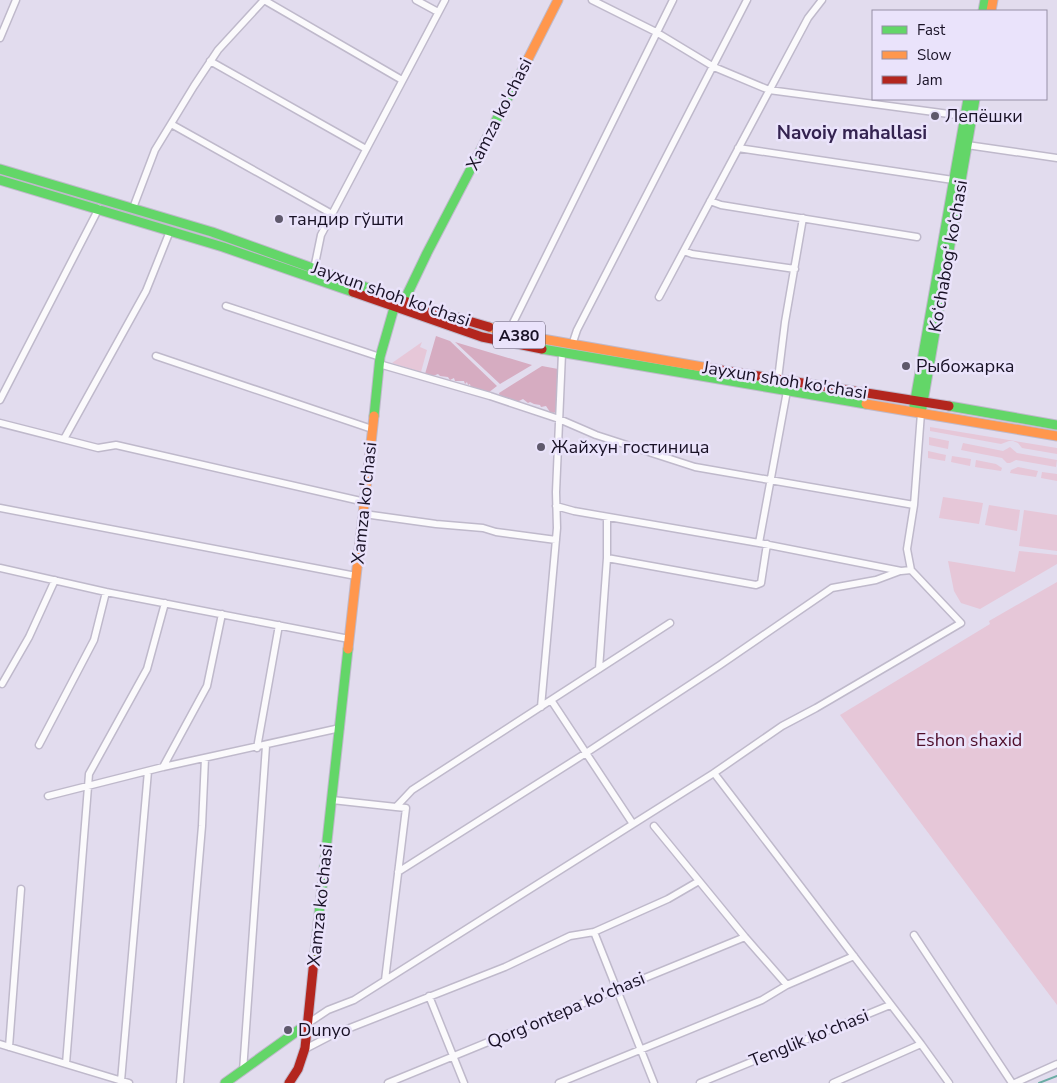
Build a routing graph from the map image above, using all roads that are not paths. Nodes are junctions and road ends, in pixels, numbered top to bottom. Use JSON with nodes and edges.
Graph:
{"nodes":[{"id":1,"x":16,"y":0,"type":"edge"},
{"id":2,"x":264,"y":0,"type":"edge"},
{"id":3,"x":416,"y":0,"type":"edge"},
{"id":4,"x":444,"y":0,"type":"edge"},
{"id":5,"x":558,"y":0,"type":"edge"},
{"id":6,"x":592,"y":0,"type":"edge"},
{"id":7,"x":673,"y":0,"type":"edge"},
{"id":8,"x":747,"y":0,"type":"edge"},
{"id":9,"x":822,"y":0,"type":"edge"},
{"id":10,"x":438,"y":12,"type":"junction"},
{"id":11,"x":656,"y":32,"type":"junction"},
{"id":12,"x":0,"y":38,"type":"edge"},
{"id":13,"x":210,"y":60,"type":"junction"},
{"id":14,"x":714,"y":67,"type":"junction"},
{"id":15,"x":402,"y":80,"type":"junction"},
{"id":16,"x":769,"y":90,"type":"junction"},
{"id":17,"x":968,"y":100,"type":"edge"},
{"id":18,"x":975,"y":100,"type":"edge"},
{"id":19,"x":964,"y":116,"type":"junction"},
{"id":20,"x":171,"y":124,"type":"junction"},
{"id":21,"x":965,"y":142,"type":"junction"},
{"id":22,"x":738,"y":148,"type":"junction"},
{"id":23,"x":366,"y":149,"type":"junction"},
{"id":24,"x":1057,"y":158,"type":"edge"},
{"id":25,"x":0,"y":169,"type":"edge"},
{"id":26,"x":0,"y":180,"type":"edge"},
{"id":27,"x":953,"y":180,"type":"junction"},
{"id":28,"x":102,"y":199,"type":"junction"},
{"id":29,"x":710,"y":201,"type":"junction"},
{"id":30,"x":133,"y":208,"type":"junction"},
{"id":31,"x":99,"y":210,"type":"junction"},
{"id":32,"x":332,"y":214,"type":"junction"},
{"id":33,"x":803,"y":218,"type":"junction"},
{"id":34,"x":170,"y":231,"type":"junction"},
{"id":35,"x":917,"y":236,"type":"dead end"},
{"id":36,"x":684,"y":251,"type":"junction"},
{"id":37,"x":945,"y":254,"type":"junction"},
{"id":38,"x":314,"y":269,"type":"junction"},
{"id":39,"x":794,"y":269,"type":"junction"},
{"id":40,"x":659,"y":297,"type":"dead end"},
{"id":41,"x":404,"y":301,"type":"junction"},
{"id":42,"x":226,"y":306,"type":"dead end"},
{"id":43,"x":394,"y":308,"type":"junction"},
{"id":44,"x":508,"y":333,"type":"junction"},
{"id":45,"x":572,"y":345,"type":"junction"},
{"id":46,"x":562,"y":353,"type":"junction"},
{"id":47,"x":156,"y":356,"type":"dead end"},
{"id":48,"x":380,"y":360,"type":"junction"},
{"id":49,"x":778,"y":379,"type":"junction"},
{"id":50,"x":787,"y":391,"type":"junction"},
{"id":51,"x":0,"y":400,"type":"edge"},
{"id":52,"x":918,"y":401,"type":"junction"},
{"id":53,"x":917,"y":412,"type":"junction"},
{"id":54,"x":1018,"y":418,"type":"junction"},
{"id":55,"x":559,"y":419,"type":"junction"},
{"id":56,"x":0,"y":423,"type":"edge"},
{"id":57,"x":1057,"y":426,"type":"edge"},
{"id":58,"x":372,"y":429,"type":"junction"},
{"id":59,"x":1016,"y":429,"type":"junction"},
{"id":60,"x":1057,"y":436,"type":"edge"},
{"id":61,"x":64,"y":439,"type":"junction"},
{"id":62,"x":771,"y":480,"type":"junction"},
{"id":63,"x":365,"y":502,"type":"junction"},
{"id":64,"x":914,"y":505,"type":"junction"},
{"id":65,"x":556,"y":506,"type":"junction"},
{"id":66,"x":0,"y":508,"type":"edge"},
{"id":67,"x":364,"y":514,"type":"junction"},
{"id":68,"x":607,"y":517,"type":"junction"},
{"id":69,"x":556,"y":540,"type":"junction"},
{"id":70,"x":759,"y":543,"type":"junction"},
{"id":71,"x":767,"y":544,"type":"junction"},
{"id":72,"x":607,"y":558,"type":"junction"},
{"id":73,"x":0,"y":568,"type":"edge"},
{"id":74,"x":911,"y":570,"type":"junction"},
{"id":75,"x":901,"y":571,"type":"junction"},
{"id":76,"x":356,"y":576,"type":"junction"},
{"id":77,"x":55,"y":580,"type":"junction"},
{"id":78,"x":106,"y":592,"type":"junction"},
{"id":79,"x":165,"y":603,"type":"junction"},
{"id":80,"x":222,"y":614,"type":"junction"},
{"id":81,"x":670,"y":623,"type":"dead end"},
{"id":82,"x":279,"y":625,"type":"junction"},
{"id":83,"x":350,"y":639,"type":"junction"},
{"id":84,"x":599,"y":669,"type":"junction"},
{"id":85,"x":2,"y":684,"type":"dead end"},
{"id":86,"x":551,"y":700,"type":"junction"},
{"id":87,"x":541,"y":707,"type":"junction"},
{"id":88,"x":340,"y":728,"type":"junction"},
{"id":89,"x":39,"y":745,"type":"dead end"},
{"id":90,"x":266,"y":746,"type":"junction"},
{"id":91,"x":257,"y":748,"type":"junction"},
{"id":92,"x":586,"y":753,"type":"junction"},
{"id":93,"x":205,"y":758,"type":"junction"},
{"id":94,"x":163,"y":767,"type":"junction"},
{"id":95,"x":148,"y":771,"type":"junction"},
{"id":96,"x":714,"y":773,"type":"junction"},
{"id":97,"x":88,"y":785,"type":"junction"},
{"id":98,"x":48,"y":796,"type":"dead end"},
{"id":99,"x":332,"y":800,"type":"junction"},
{"id":100,"x":396,"y":807,"type":"junction"},
{"id":101,"x":633,"y":824,"type":"junction"},
{"id":102,"x":654,"y":826,"type":"dead end"},
{"id":103,"x":398,"y":872,"type":"junction"},
{"id":104,"x":699,"y":881,"type":"junction"},
{"id":105,"x":21,"y":889,"type":"dead end"},
{"id":106,"x":594,"y":932,"type":"junction"},
{"id":107,"x":914,"y":935,"type":"dead end"},
{"id":108,"x":745,"y":937,"type":"junction"},
{"id":109,"x":854,"y":956,"type":"junction"},
{"id":110,"x":385,"y":980,"type":"junction"},
{"id":111,"x":787,"y":985,"type":"junction"},
{"id":112,"x":616,"y":989,"type":"junction"},
{"id":113,"x":429,"y":996,"type":"junction"},
{"id":114,"x":890,"y":1005,"type":"junction"},
{"id":115,"x":307,"y":1024,"type":"junction"},
{"id":116,"x":0,"y":1044,"type":"edge"},
{"id":117,"x":921,"y":1044,"type":"junction"},
{"id":118,"x":9,"y":1047,"type":"junction"},
{"id":119,"x":306,"y":1048,"type":"junction"},
{"id":120,"x":641,"y":1050,"type":"junction"},
{"id":121,"x":454,"y":1057,"type":"junction"},
{"id":122,"x":66,"y":1064,"type":"junction"},
{"id":123,"x":1057,"y":1064,"type":"edge"},
{"id":124,"x":243,"y":1071,"type":"junction"},
{"id":125,"x":121,"y":1081,"type":"junction"},
{"id":126,"x":129,"y":1083,"type":"edge"},
{"id":127,"x":180,"y":1083,"type":"edge"},
{"id":128,"x":225,"y":1083,"type":"edge"},
{"id":129,"x":289,"y":1083,"type":"edge"},
{"id":130,"x":388,"y":1083,"type":"edge"},
{"id":131,"x":464,"y":1083,"type":"edge"},
{"id":132,"x":559,"y":1083,"type":"edge"},
{"id":133,"x":654,"y":1083,"type":"edge"},
{"id":134,"x":700,"y":1083,"type":"edge"},
{"id":135,"x":833,"y":1083,"type":"edge"},
{"id":136,"x":949,"y":1083,"type":"edge"},
{"id":137,"x":1014,"y":1083,"type":"edge"}],
"edges":[{"from":1,"to":12,"type":"street"},
{"from":2,"to":13,"type":"street"},
{"from":2,"to":15,"type":"street"},
{"from":3,"to":10,"type":"street"},
{"from":4,"to":10,"type":"street"},
{"from":5,"to":41,"type":"main road","name":"Xamza ko'chasi"},
{"from":6,"to":11,"type":"street"},
{"from":7,"to":11,"type":"street"},
{"from":8,"to":14,"type":"street"},
{"from":9,"to":16,"type":"street"},
{"from":10,"to":15,"type":"street"},
{"from":11,"to":14,"type":"street"},
{"from":11,"to":44,"type":"street"},
{"from":13,"to":20,"type":"street"},
{"from":13,"to":23,"type":"street"},
{"from":14,"to":16,"type":"street"},
{"from":14,"to":45,"type":"street"},
{"from":15,"to":23,"type":"street"},
{"from":16,"to":19,"type":"street"},
{"from":16,"to":22,"type":"street"},
{"from":17,"to":19,"type":"main road","name":"Ko‘chabog‘ ko‘chasi"},
{"from":18,"to":21,"type":"main road","name":"Ko‘chabog‘ ko‘chasi"},
{"from":19,"to":21,"type":"main road","name":"Ko‘chabog‘ ko‘chasi"},
{"from":20,"to":30,"type":"street"},
{"from":20,"to":32,"type":"street"},
{"from":21,"to":24,"type":"street"},
{"from":21,"to":27,"type":"main road","name":"Ko‘chabog‘ ko‘chasi"},
{"from":21,"to":37,"type":"main road","name":"Ko‘chabog‘ ko‘chasi"},
{"from":22,"to":27,"type":"street"},
{"from":22,"to":29,"type":"street"},
{"from":23,"to":32,"type":"street"},
{"from":25,"to":28,"type":"main road","name":"Jayxun shoh ko'chasi","number":"A380"},
{"from":26,"to":31,"type":"main road","name":"Jayxun shoh ko'chasi","number":"A380"},
{"from":27,"to":37,"type":"main road","name":"Ko‘chabog‘ ko‘chasi"},
{"from":28,"to":30,"type":"main road","name":"Jayxun shoh ko'chasi","number":"A380"},
{"from":28,"to":31,"type":"street"},
{"from":29,"to":33,"type":"street"},
{"from":29,"to":36,"type":"street"},
{"from":30,"to":38,"type":"main road","name":"Jayxun shoh ko'chasi","number":"A380"},
{"from":31,"to":34,"type":"main road","name":"Jayxun shoh ko'chasi","number":"A380"},
{"from":31,"to":51,"type":"street"},
{"from":32,"to":38,"type":"street"},
{"from":33,"to":35,"type":"street"},
{"from":33,"to":39,"type":"street"},
{"from":34,"to":43,"type":"main road","name":"Jayxun shoh ko'chasi","number":"A380"},
{"from":34,"to":61,"type":"street"},
{"from":36,"to":39,"type":"street"},
{"from":36,"to":40,"type":"street"},
{"from":37,"to":52,"type":"main road","name":"Ko‘chabog‘ ko‘chasi"},
{"from":38,"to":41,"type":"main road","name":"Jayxun shoh ko'chasi","number":"A380"},
{"from":39,"to":49,"type":"street"},
{"from":41,"to":43,"type":"main road","name":"Xamza ko'chasi"},
{"from":41,"to":44,"type":"main road","name":"Jayxun shoh ko'chasi","number":"A380"},
{"from":42,"to":48,"type":"street"},
{"from":43,"to":46,"type":"main road","name":"Jayxun shoh ko'chasi","number":"A380"},
{"from":43,"to":48,"type":"main road","name":"Xamza ko'chasi"},
{"from":44,"to":45,"type":"main road","name":"Jayxun shoh ko'chasi","number":"A380"},
{"from":45,"to":49,"type":"main road","name":"Jayxun shoh ko'chasi","number":"A380"},
{"from":46,"to":50,"type":"main road","name":"Jayxun shoh ko'chasi","number":"A380"},
{"from":46,"to":55,"type":"street"},
{"from":47,"to":58,"type":"street"},
{"from":48,"to":55,"type":"street"},
{"from":48,"to":58,"type":"main road","name":"Xamza ko'chasi"},
{"from":49,"to":52,"type":"main road","name":"Jayxun shoh ko'chasi","number":"A380"},
{"from":50,"to":53,"type":"main road","name":"Jayxun shoh ko'chasi","number":"A380"},
{"from":50,"to":62,"type":"street"},
{"from":52,"to":53,"type":"main road","name":"Ko‘chabog‘ ko‘chasi"},
{"from":52,"to":54,"type":"main road","name":"Jayxun shoh ko'chasi","number":"A380"},
{"from":53,"to":59,"type":"main road","name":"Jayxun shoh ko'chasi","number":"A380"},
{"from":53,"to":64,"type":"street"},
{"from":54,"to":57,"type":"main road","name":"Jayxun shoh ko'chasi","number":"A380"},
{"from":54,"to":59,"type":"main road"},
{"from":55,"to":62,"type":"street"},
{"from":55,"to":65,"type":"street"},
{"from":56,"to":61,"type":"street"},
{"from":58,"to":63,"type":"main road","name":"Xamza ko'chasi"},
{"from":59,"to":60,"type":"main road","name":"Jayxun shoh ko'chasi","number":"A380"},
{"from":61,"to":63,"type":"street"},
{"from":62,"to":64,"type":"street"},
{"from":62,"to":70,"type":"street"},
{"from":63,"to":67,"type":"main road","name":"Xamza ko'chasi"},
{"from":64,"to":74,"type":"street"},
{"from":65,"to":68,"type":"street"},
{"from":65,"to":69,"type":"street"},
{"from":66,"to":76,"type":"street"},
{"from":67,"to":69,"type":"street"},
{"from":67,"to":76,"type":"main road","name":"Xamza ko'chasi"},
{"from":68,"to":70,"type":"street"},
{"from":68,"to":72,"type":"street"},
{"from":69,"to":87,"type":"street"},
{"from":70,"to":71,"type":"street"},
{"from":71,"to":72,"type":"street"},
{"from":71,"to":75,"type":"street"},
{"from":72,"to":84,"type":"street"},
{"from":73,"to":77,"type":"street"},
{"from":74,"to":75,"type":"street"},
{"from":74,"to":96,"type":"street"},
{"from":75,"to":92,"type":"street"},
{"from":76,"to":83,"type":"main road","name":"Xamza ko'chasi"},
{"from":77,"to":78,"type":"street"},
{"from":77,"to":85,"type":"street"},
{"from":78,"to":79,"type":"street"},
{"from":78,"to":89,"type":"street"},
{"from":79,"to":80,"type":"street"},
{"from":79,"to":97,"type":"street"},
{"from":80,"to":82,"type":"street"},
{"from":80,"to":94,"type":"street"},
{"from":81,"to":84,"type":"street"},
{"from":82,"to":83,"type":"street"},
{"from":82,"to":91,"type":"street"},
{"from":83,"to":88,"type":"main road","name":"Xamza ko'chasi"},
{"from":84,"to":86,"type":"street"},
{"from":86,"to":87,"type":"street"},
{"from":86,"to":92,"type":"street"},
{"from":87,"to":100,"type":"street"},
{"from":88,"to":90,"type":"street"},
{"from":88,"to":99,"type":"main road","name":"Xamza ko'chasi"},
{"from":90,"to":91,"type":"street"},
{"from":90,"to":124,"type":"street"},
{"from":91,"to":93,"type":"street"},
{"from":92,"to":101,"type":"street"},
{"from":92,"to":103,"type":"street"},
{"from":93,"to":94,"type":"street"},
{"from":93,"to":127,"type":"street"},
{"from":94,"to":95,"type":"street"},
{"from":95,"to":97,"type":"street"},
{"from":95,"to":125,"type":"street"},
{"from":96,"to":101,"type":"street"},
{"from":96,"to":109,"type":"street"},
{"from":97,"to":98,"type":"street"},
{"from":97,"to":122,"type":"street"},
{"from":99,"to":100,"type":"street"},
{"from":99,"to":115,"type":"main road","name":"Xamza ko'chasi"},
{"from":100,"to":103,"type":"street"},
{"from":101,"to":110,"type":"street"},
{"from":102,"to":104,"type":"street"},
{"from":103,"to":110,"type":"street"},
{"from":104,"to":106,"type":"street"},
{"from":104,"to":108,"type":"street"},
{"from":105,"to":118,"type":"street"},
{"from":106,"to":112,"type":"street"},
{"from":106,"to":113,"type":"street"},
{"from":107,"to":137,"type":"street"},
{"from":108,"to":111,"type":"street"},
{"from":108,"to":112,"type":"street","name":"Qorg'ontepa ko'chasi"},
{"from":109,"to":111,"type":"street"},
{"from":109,"to":114,"type":"street"},
{"from":110,"to":115,"type":"street"},
{"from":111,"to":120,"type":"street"},
{"from":112,"to":120,"type":"street"},
{"from":112,"to":121,"type":"street","name":"Qorg'ontepa ko'chasi"},
{"from":113,"to":119,"type":"street"},
{"from":113,"to":121,"type":"street"},
{"from":114,"to":117,"type":"street"},
{"from":114,"to":134,"type":"street","name":"Tenglik ko'chasi"},
{"from":115,"to":119,"type":"main road","name":"Xamza ko'chasi"},
{"from":115,"to":124,"type":"main road"},
{"from":116,"to":118,"type":"street"},
{"from":117,"to":135,"type":"street"},
{"from":117,"to":136,"type":"street"},
{"from":118,"to":122,"type":"street"},
{"from":119,"to":129,"type":"main road","name":"Xamza ko'chasi"},
{"from":120,"to":132,"type":"street"},
{"from":120,"to":133,"type":"street"},
{"from":121,"to":130,"type":"street","name":"Qorg'ontepa ko'chasi"},
{"from":121,"to":131,"type":"street"},
{"from":122,"to":125,"type":"street"},
{"from":123,"to":137,"type":"street"},
{"from":124,"to":128,"type":"main road"},
{"from":125,"to":126,"type":"street"}]}
